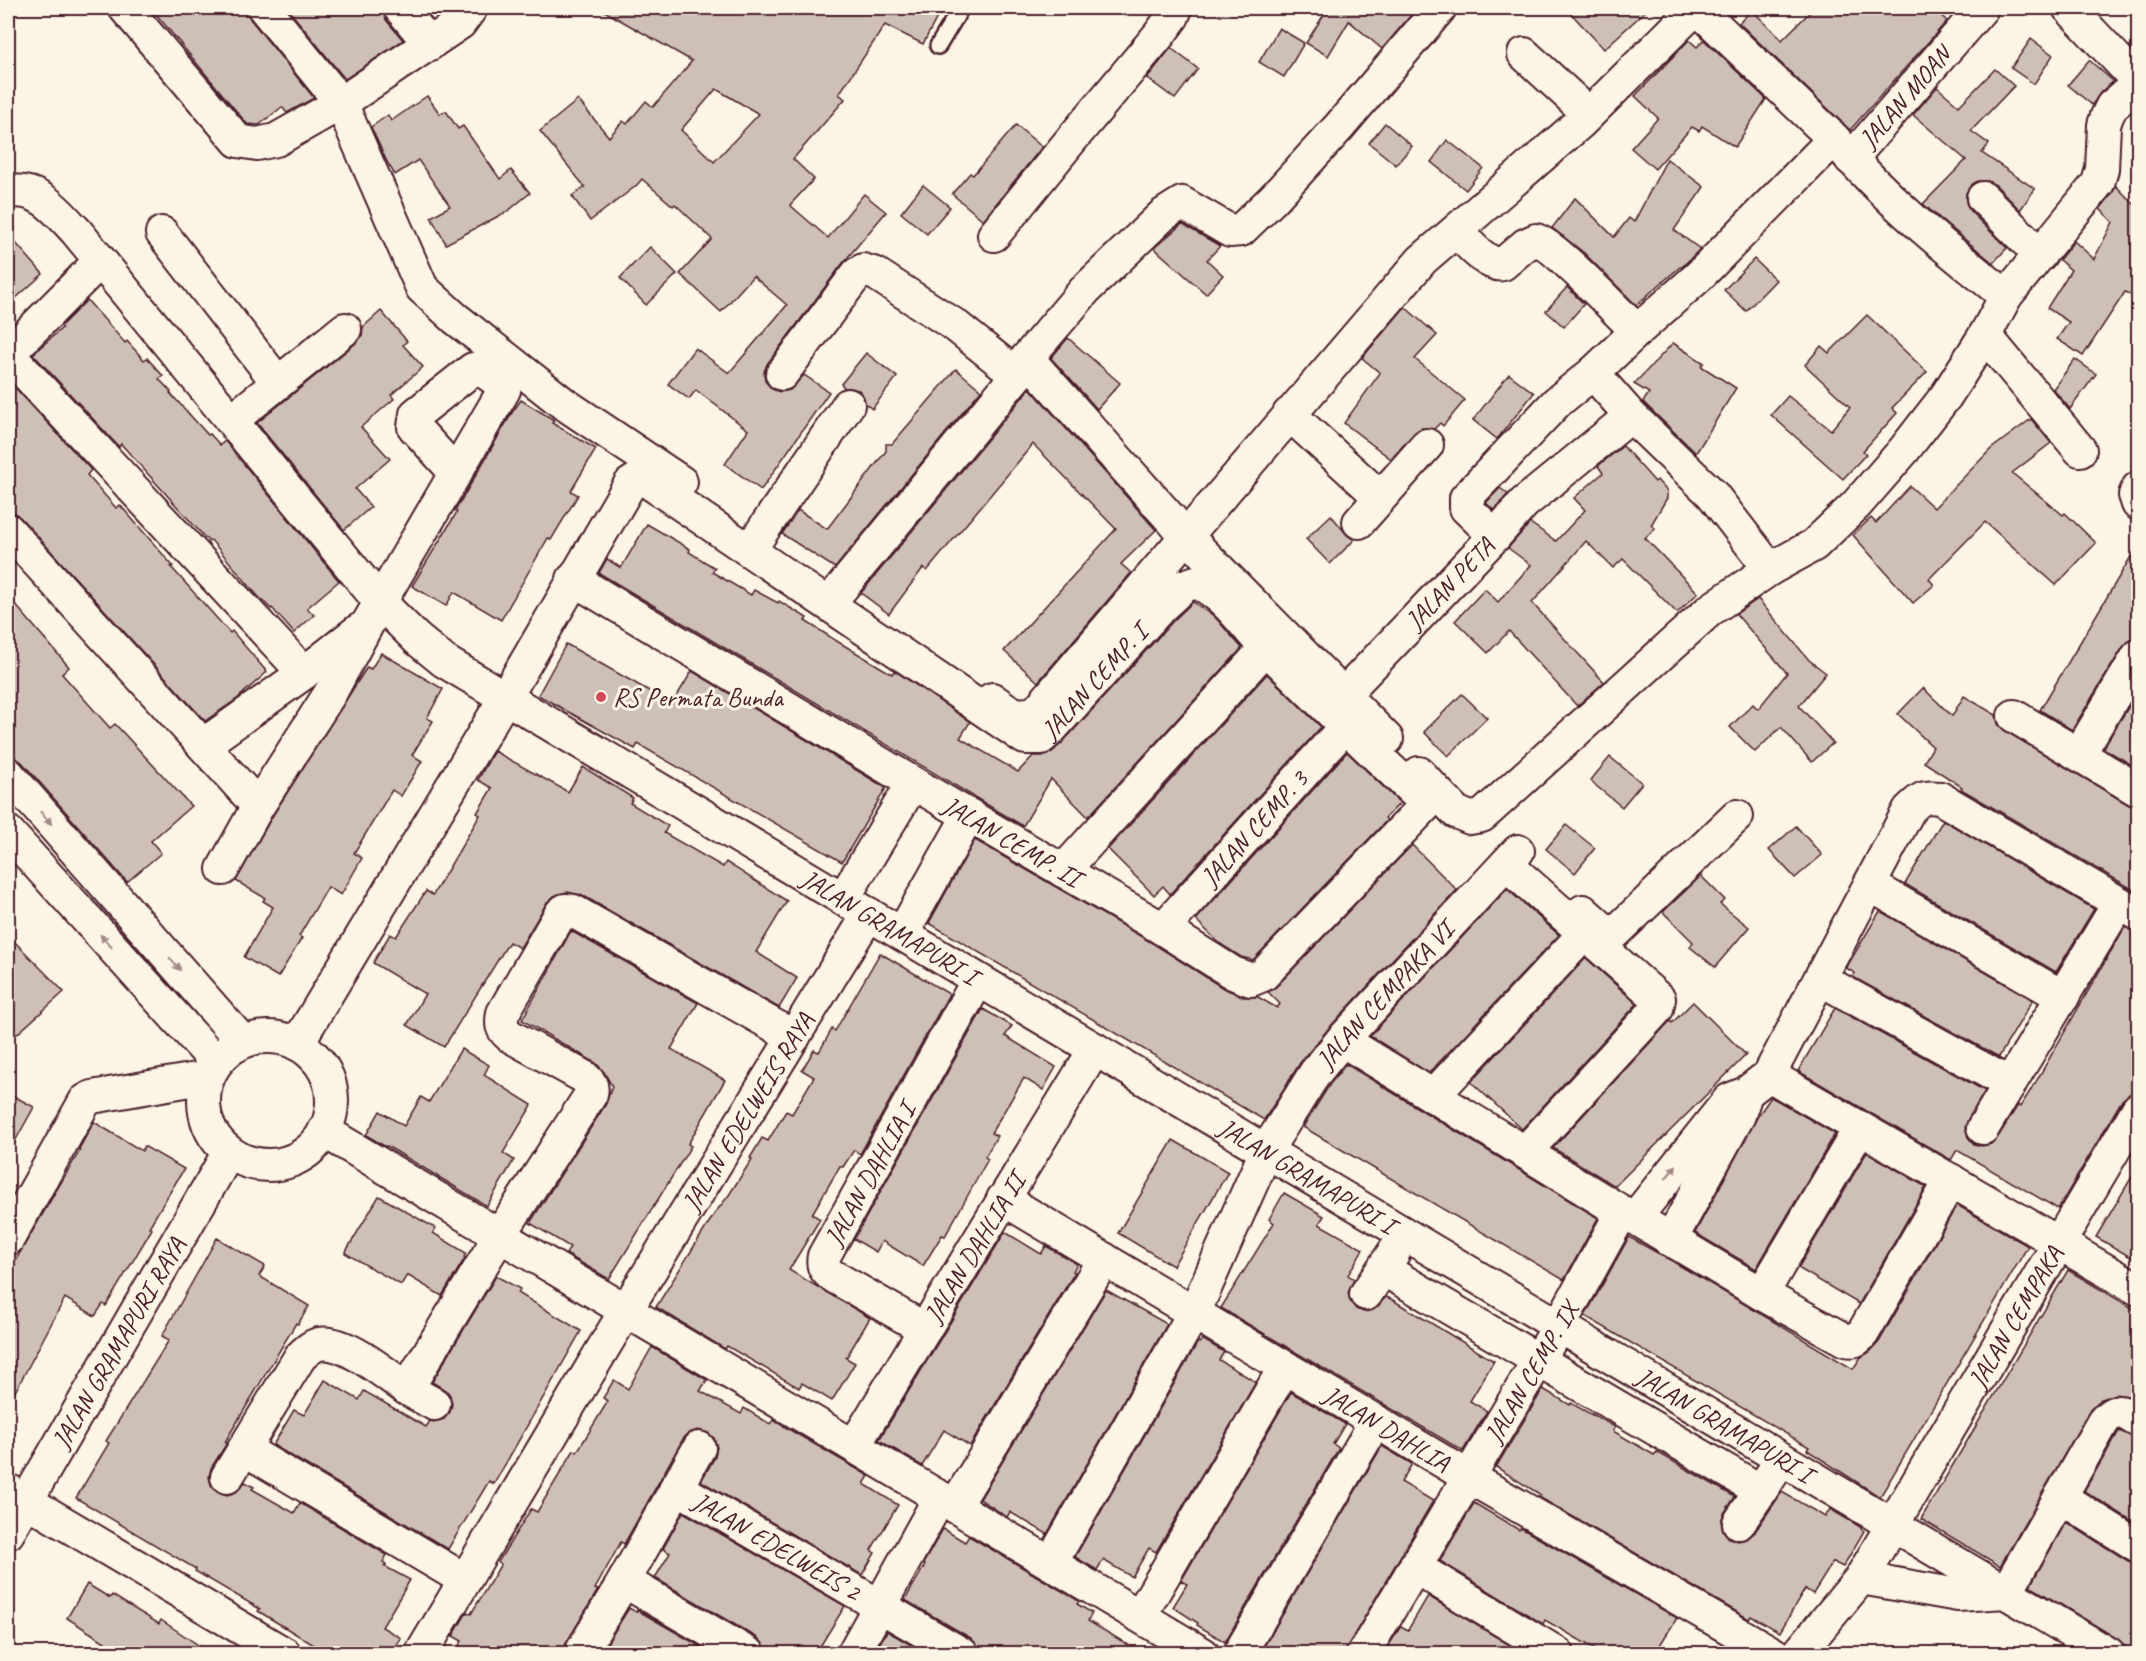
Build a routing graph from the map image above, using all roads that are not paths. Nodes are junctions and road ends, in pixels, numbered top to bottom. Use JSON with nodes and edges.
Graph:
{"nodes":[{"id":1,"x":125,"y":8,"type":"edge"},
{"id":2,"x":264,"y":8,"type":"edge"},
{"id":3,"x":400,"y":8,"type":"edge"},
{"id":4,"x":471,"y":8,"type":"edge"},
{"id":5,"x":961,"y":8,"type":"edge"},
{"id":6,"x":1176,"y":8,"type":"edge"},
{"id":7,"x":1440,"y":8,"type":"edge"},
{"id":8,"x":1696,"y":8,"type":"edge"},
{"id":9,"x":1982,"y":8,"type":"edge"},
{"id":10,"x":2069,"y":8,"type":"edge"},
{"id":11,"x":430,"y":44,"type":"junction"},
{"id":12,"x":938,"y":46,"type":"dead end"},
{"id":13,"x":1524,"y":54,"type":"dead end"},
{"id":14,"x":2139,"y":82,"type":"edge"},
{"id":15,"x":341,"y":103,"type":"junction"},
{"id":16,"x":1589,"y":114,"type":"junction"},
{"id":17,"x":1842,"y":149,"type":"junction"},
{"id":18,"x":11,"y":194,"type":"edge"},
{"id":19,"x":1983,"y":198,"type":"dead end"},
{"id":20,"x":1456,"y":231,"type":"junction"},
{"id":21,"x":162,"y":233,"type":"dead end"},
{"id":22,"x":994,"y":235,"type":"dead end"},
{"id":23,"x":2040,"y":255,"type":"junction"},
{"id":24,"x":100,"y":261,"type":"junction"},
{"id":25,"x":2006,"y":296,"type":"junction"},
{"id":26,"x":345,"y":329,"type":"dead end"},
{"id":27,"x":1637,"y":331,"type":"junction"},
{"id":28,"x":1985,"y":335,"type":"junction"},
{"id":29,"x":8,"y":354,"type":"edge"},
{"id":30,"x":1022,"y":367,"type":"junction"},
{"id":31,"x":1593,"y":373,"type":"junction"},
{"id":32,"x":782,"y":374,"type":"dead end"},
{"id":33,"x":278,"y":383,"type":"junction"},
{"id":34,"x":849,"y":405,"type":"dead end"},
{"id":35,"x":1289,"y":414,"type":"junction"},
{"id":36,"x":1631,"y":416,"type":"junction"},
{"id":37,"x":232,"y":420,"type":"junction"},
{"id":38,"x":1427,"y":445,"type":"dead end"},
{"id":39,"x":2080,"y":450,"type":"dead end"},
{"id":40,"x":456,"y":473,"type":"dead end"},
{"id":41,"x":2139,"y":488,"type":"edge"},
{"id":42,"x":1380,"y":498,"type":"junction"},
{"id":43,"x":2139,"y":504,"type":"edge"},
{"id":44,"x":1359,"y":522,"type":"dead end"},
{"id":45,"x":8,"y":530,"type":"edge"},
{"id":46,"x":759,"y":536,"type":"junction"},
{"id":47,"x":1187,"y":537,"type":"junction"},
{"id":48,"x":1495,"y":537,"type":"junction"},
{"id":49,"x":1770,"y":569,"type":"junction"},
{"id":50,"x":573,"y":579,"type":"junction"},
{"id":51,"x":839,"y":591,"type":"junction"},
{"id":52,"x":374,"y":613,"type":"junction"},
{"id":53,"x":1266,"y":648,"type":"junction"},
{"id":54,"x":2139,"y":656,"type":"edge"},
{"id":55,"x":304,"y":673,"type":"junction"},
{"id":56,"x":1344,"y":694,"type":"junction"},
{"id":57,"x":505,"y":698,"type":"junction"},
{"id":58,"x":2014,"y":716,"type":"dead end"},
{"id":59,"x":1345,"y":727,"type":"junction"},
{"id":60,"x":203,"y":745,"type":"junction"},
{"id":61,"x":2079,"y":754,"type":"junction"},
{"id":62,"x":8,"y":774,"type":"edge"},
{"id":63,"x":913,"y":783,"type":"junction"},
{"id":64,"x":2139,"y":790,"type":"edge"},
{"id":65,"x":258,"y":806,"type":"junction"},
{"id":66,"x":969,"y":815,"type":"junction"},
{"id":67,"x":1417,"y":816,"type":"joint"},
{"id":68,"x":1482,"y":816,"type":"junction"},
{"id":69,"x":1737,"y":816,"type":"dead end"},
{"id":70,"x":8,"y":832,"type":"edge"},
{"id":71,"x":1512,"y":858,"type":"junction"},
{"id":72,"x":223,"y":869,"type":"dead end"},
{"id":73,"x":1063,"y":871,"type":"junction"},
{"id":74,"x":1870,"y":885,"type":"junction"},
{"id":75,"x":856,"y":907,"type":"junction"},
{"id":76,"x":2129,"y":909,"type":"edge"},
{"id":77,"x":1163,"y":929,"type":"junction"},
{"id":78,"x":1585,"y":933,"type":"junction"},
{"id":79,"x":902,"y":934,"type":"junction"},
{"id":80,"x":1820,"y":979,"type":"junction"},
{"id":81,"x":978,"y":980,"type":"junction"},
{"id":82,"x":2062,"y":997,"type":"junction"},
{"id":83,"x":794,"y":1037,"type":"junction"},
{"id":84,"x":1342,"y":1040,"type":"junction"},
{"id":85,"x":242,"y":1041,"type":"junction"},
{"id":86,"x":297,"y":1044,"type":"junction"},
{"id":87,"x":1095,"y":1049,"type":"junction"},
{"id":88,"x":212,"y":1069,"type":"junction"},
{"id":89,"x":1757,"y":1084,"type":"junction"},
{"id":90,"x":2010,"y":1084,"type":"junction"},
{"id":91,"x":1433,"y":1096,"type":"junction"},
{"id":92,"x":2139,"y":1109,"type":"edge"},
{"id":93,"x":1860,"y":1128,"type":"junction"},
{"id":94,"x":1983,"y":1128,"type":"dead end"},
{"id":95,"x":324,"y":1131,"type":"junction"},
{"id":96,"x":1266,"y":1151,"type":"junction"},
{"id":97,"x":1526,"y":1151,"type":"junction"},
{"id":98,"x":229,"y":1152,"type":"junction"},
{"id":99,"x":1951,"y":1180,"type":"junction"},
{"id":100,"x":1003,"y":1199,"type":"junction"},
{"id":101,"x":1628,"y":1215,"type":"junction"},
{"id":102,"x":1406,"y":1234,"type":"junction"},
{"id":103,"x":500,"y":1235,"type":"junction"},
{"id":104,"x":8,"y":1239,"type":"edge"},
{"id":105,"x":1670,"y":1241,"type":"junction"},
{"id":106,"x":2059,"y":1242,"type":"junction"},
{"id":107,"x":1104,"y":1259,"type":"junction"},
{"id":108,"x":2139,"y":1289,"type":"edge"},
{"id":109,"x":1762,"y":1294,"type":"junction"},
{"id":110,"x":626,"y":1310,"type":"junction"},
{"id":111,"x":1195,"y":1311,"type":"junction"},
{"id":112,"x":1559,"y":1326,"type":"junction"},
{"id":113,"x":925,"y":1329,"type":"junction"},
{"id":114,"x":1539,"y":1360,"type":"junction"},
{"id":115,"x":1285,"y":1367,"type":"junction"},
{"id":116,"x":1376,"y":1421,"type":"junction"},
{"id":117,"x":2139,"y":1421,"type":"edge"},
{"id":118,"x":854,"y":1446,"type":"junction"},
{"id":119,"x":699,"y":1448,"type":"dead end"},
{"id":120,"x":244,"y":1449,"type":"junction"},
{"id":121,"x":1782,"y":1458,"type":"junction"},
{"id":122,"x":227,"y":1477,"type":"dead end"},
{"id":123,"x":1469,"y":1477,"type":"junction"},
{"id":124,"x":676,"y":1487,"type":"junction"},
{"id":125,"x":1761,"y":1491,"type":"junction"},
{"id":126,"x":17,"y":1495,"type":"edge"},
{"id":127,"x":2060,"y":1497,"type":"junction"},
{"id":128,"x":948,"y":1501,"type":"junction"},
{"id":129,"x":1739,"y":1523,"type":"dead end"},
{"id":130,"x":1892,"y":1524,"type":"junction"},
{"id":131,"x":8,"y":1533,"type":"edge"},
{"id":132,"x":2139,"y":1546,"type":"edge"},
{"id":133,"x":1051,"y":1563,"type":"junction"},
{"id":134,"x":1415,"y":1567,"type":"junction"},
{"id":135,"x":1861,"y":1578,"type":"junction"},
{"id":136,"x":465,"y":1580,"type":"junction"},
{"id":137,"x":624,"y":1581,"type":"junction"},
{"id":138,"x":2006,"y":1592,"type":"junction"},
{"id":139,"x":879,"y":1605,"type":"junction"},
{"id":140,"x":1140,"y":1616,"type":"junction"},
{"id":141,"x":285,"y":1653,"type":"edge"},
{"id":142,"x":421,"y":1653,"type":"edge"},
{"id":143,"x":580,"y":1653,"type":"edge"},
{"id":144,"x":749,"y":1653,"type":"edge"},
{"id":145,"x":853,"y":1653,"type":"edge"},
{"id":146,"x":962,"y":1653,"type":"edge"},
{"id":147,"x":1203,"y":1653,"type":"edge"},
{"id":148,"x":1239,"y":1653,"type":"edge"},
{"id":149,"x":1363,"y":1653,"type":"edge"},
{"id":150,"x":1558,"y":1653,"type":"edge"},
{"id":151,"x":1774,"y":1653,"type":"edge"},
{"id":152,"x":1798,"y":1653,"type":"edge"},
{"id":153,"x":2109,"y":1653,"type":"edge"}],
"edges":[{"from":1,"to":15,"type":"street"},
{"from":2,"to":15,"type":"street"},
{"from":3,"to":11,"type":"street"},
{"from":4,"to":11,"type":"street"},
{"from":5,"to":12,"type":"lane"},
{"from":6,"to":22,"type":"street"},
{"from":7,"to":30,"type":"street"},
{"from":8,"to":16,"type":"street"},
{"from":8,"to":17,"type":"street"},
{"from":9,"to":17,"type":"street","name":"JALAN MOAN"},
{"from":10,"to":14,"type":"street"},
{"from":11,"to":15,"type":"street"},
{"from":13,"to":16,"type":"street"},
{"from":14,"to":23,"type":"street"},
{"from":15,"to":46,"type":"street"},
{"from":16,"to":20,"type":"street"},
{"from":17,"to":25,"type":"street"},
{"from":17,"to":27,"type":"street","name":"JALAN MOAN"},
{"from":18,"to":24,"type":"street","name":"JALAN GRAMAPURI I"},
{"from":19,"to":23,"type":"street"},
{"from":20,"to":27,"type":"street"},
{"from":20,"to":35,"type":"street"},
{"from":21,"to":33,"type":"street"},
{"from":23,"to":25,"type":"street"},
{"from":24,"to":29,"type":"street"},
{"from":24,"to":37,"type":"street","name":"JALAN GRAMAPURI I"},
{"from":25,"to":28,"type":"street"},
{"from":26,"to":33,"type":"street"},
{"from":27,"to":31,"type":"street","name":"JALAN PETA"},
{"from":28,"to":39,"type":"street"},
{"from":28,"to":49,"type":"street"},
{"from":29,"to":55,"type":"street"},
{"from":30,"to":32,"type":"street"},
{"from":30,"to":47,"type":"street"},
{"from":30,"to":51,"type":"street"},
{"from":31,"to":36,"type":"street"},
{"from":31,"to":48,"type":"street","name":"JALAN PETA"},
{"from":33,"to":37,"type":"street"},
{"from":34,"to":46,"type":"street"},
{"from":35,"to":42,"type":"street"},
{"from":35,"to":47,"type":"street"},
{"from":36,"to":48,"type":"street"},
{"from":36,"to":49,"type":"street"},
{"from":37,"to":52,"type":"street","name":"JALAN GRAMAPURI I"},
{"from":38,"to":42,"type":"street"},
{"from":40,"to":52,"type":"street"},
{"from":41,"to":43,"type":"street"},
{"from":42,"to":44,"type":"street"},
{"from":45,"to":60,"type":"street"},
{"from":46,"to":51,"type":"street"},
{"from":47,"to":51,"type":"street"},
{"from":47,"to":56,"type":"street"},
{"from":48,"to":56,"type":"street","name":"JALAN PETA"},
{"from":49,"to":68,"type":"street"},
{"from":50,"to":53,"type":"street","name":"JALAN CEMP. I"},
{"from":50,"to":57,"type":"street"},
{"from":50,"to":63,"type":"street","name":"JALAN CEMP. II"},
{"from":52,"to":55,"type":"street"},
{"from":52,"to":57,"type":"street","name":"JALAN GRAMAPURI I"},
{"from":52,"to":65,"type":"street"},
{"from":53,"to":59,"type":"street","name":"JALAN CEMP. I"},
{"from":53,"to":73,"type":"street"},
{"from":54,"to":61,"type":"street"},
{"from":55,"to":60,"type":"street"},
{"from":56,"to":68,"type":"street"},
{"from":57,"to":75,"type":"street","name":"JALAN GRAMAPURI I"},
{"from":57,"to":86,"type":"street"},
{"from":58,"to":61,"type":"street"},
{"from":59,"to":67,"type":"street","name":"JALAN CEMP. I"},
{"from":59,"to":77,"type":"street","name":"JALAN CEMP. 3"},
{"from":60,"to":65,"type":"street"},
{"from":61,"to":64,"type":"street"},
{"from":62,"to":85,"type":"street","one_way":true},
{"from":63,"to":66,"type":"street","name":"JALAN CEMP. II"},
{"from":63,"to":75,"type":"street","name":"JALAN EDELWEIS RAYA"},
{"from":65,"to":72,"type":"street"},
{"from":66,"to":73,"type":"street","name":"JALAN CEMP. II"},
{"from":66,"to":79,"type":"street"},
{"from":67,"to":77,"type":"street","name":"JALAN CEMP. II"},
{"from":68,"to":71,"type":"street"},
{"from":69,"to":71,"type":"street"},
{"from":88,"to":70,"type":"street","one_way":true},
{"from":71,"to":78,"type":"street"},
{"from":71,"to":84,"type":"street","name":"JALAN CEMPAKA VI"},
{"from":73,"to":77,"type":"street","name":"JALAN CEMP. II"},
{"from":74,"to":76,"type":"street"},
{"from":74,"to":80,"type":"street"},
{"from":74,"to":82,"type":"street"},
{"from":75,"to":79,"type":"street","name":"JALAN GRAMAPURI I"},
{"from":75,"to":83,"type":"street","name":"JALAN EDELWEIS RAYA"},
{"from":76,"to":82,"type":"street"},
{"from":78,"to":91,"type":"street"},
{"from":78,"to":97,"type":"street"},
{"from":79,"to":81,"type":"street","name":"JALAN GRAMAPURI I"},
{"from":80,"to":89,"type":"street"},
{"from":80,"to":90,"type":"street"},
{"from":81,"to":87,"type":"street","name":"JALAN GRAMAPURI I"},
{"from":81,"to":113,"type":"street","name":"JALAN DAHLIA I"},
{"from":82,"to":90,"type":"street"},
{"from":83,"to":103,"type":"street"},
{"from":83,"to":110,"type":"street","name":"JALAN EDELWEIS RAYA"},
{"from":84,"to":91,"type":"street"},
{"from":84,"to":96,"type":"street","name":"JALAN CEMPAKA VI"},
{"from":85,"to":86,"type":"street"},
{"from":85,"to":88,"type":"street"},
{"from":86,"to":95,"type":"street"},
{"from":87,"to":96,"type":"street","name":"JALAN GRAMAPURI I"},
{"from":87,"to":100,"type":"street","name":"JALAN DAHLIA II"},
{"from":88,"to":98,"type":"street"},
{"from":88,"to":104,"type":"street"},
{"from":89,"to":93,"type":"street"},
{"from":101,"to":89,"type":"street","name":"JALAN CEMP. IX","one_way":true},
{"from":89,"to":105,"type":"street"},
{"from":90,"to":94,"type":"street"},
{"from":91,"to":97,"type":"street"},
{"from":92,"to":106,"type":"street","name":"JALAN CEMPAKA"},
{"from":93,"to":99,"type":"street"},
{"from":93,"to":109,"type":"street"},
{"from":95,"to":98,"type":"street"},
{"from":95,"to":103,"type":"street"},
{"from":96,"to":102,"type":"street","name":"JALAN GRAMAPURI I"},
{"from":96,"to":111,"type":"street","name":"JALAN CEMPAKA VI"},
{"from":97,"to":101,"type":"street"},
{"from":98,"to":126,"type":"street","name":"JALAN GRAMAPURI RAYA"},
{"from":99,"to":106,"type":"street"},
{"from":99,"to":109,"type":"street"},
{"from":100,"to":107,"type":"street","name":"JALAN DAHLIA"},
{"from":100,"to":113,"type":"street","name":"JALAN DAHLIA II"},
{"from":101,"to":105,"type":"street"},
{"from":101,"to":112,"type":"street","name":"JALAN CEMP. IX"},
{"from":102,"to":112,"type":"street","name":"JALAN GRAMAPURI I"},
{"from":102,"to":114,"type":"street"},
{"from":103,"to":110,"type":"street"},
{"from":103,"to":120,"type":"street"},
{"from":105,"to":109,"type":"street"},
{"from":106,"to":108,"type":"street"},
{"from":106,"to":130,"type":"street","name":"JALAN CEMPAKA"},
{"from":107,"to":111,"type":"street","name":"JALAN DAHLIA"},
{"from":107,"to":128,"type":"street"},
{"from":110,"to":118,"type":"street"},
{"from":110,"to":136,"type":"street","name":"JALAN EDELWEIS RAYA"},
{"from":111,"to":115,"type":"street","name":"JALAN DAHLIA"},
{"from":111,"to":133,"type":"street","name":"JALAN CEMPAKA VI"},
{"from":112,"to":114,"type":"street","name":"JALAN CEMP. IX"},
{"from":112,"to":121,"type":"street","name":"JALAN GRAMAPURI I"},
{"from":113,"to":118,"type":"street","name":"JALAN DAHLIA II"},
{"from":114,"to":123,"type":"street","name":"JALAN CEMP. IX"},
{"from":114,"to":125,"type":"street"},
{"from":115,"to":116,"type":"street","name":"JALAN DAHLIA"},
{"from":115,"to":140,"type":"street"},
{"from":116,"to":123,"type":"street","name":"JALAN DAHLIA"},
{"from":116,"to":148,"type":"street"},
{"from":117,"to":127,"type":"street"},
{"from":118,"to":128,"type":"street"},
{"from":119,"to":124,"type":"street"},
{"from":120,"to":122,"type":"street"},
{"from":120,"to":136,"type":"street"},
{"from":121,"to":125,"type":"street"},
{"from":121,"to":130,"type":"street","name":"JALAN GRAMAPURI I"},
{"from":123,"to":134,"type":"street","name":"JALAN CEMP. IX"},
{"from":123,"to":151,"type":"street","name":"JALAN DAHLIA"},
{"from":124,"to":137,"type":"street"},
{"from":124,"to":139,"type":"street","name":"JALAN EDELWEIS 2"},
{"from":125,"to":129,"type":"street"},
{"from":126,"to":131,"type":"street","name":"JALAN GRAMAPURI RAYA"},
{"from":126,"to":141,"type":"street"},
{"from":127,"to":132,"type":"street"},
{"from":127,"to":138,"type":"street"},
{"from":128,"to":133,"type":"street"},
{"from":128,"to":139,"type":"street"},
{"from":130,"to":135,"type":"street","name":"JALAN CEMPAKA"},
{"from":130,"to":138,"type":"street","name":"JALAN GRAMAPURI I"},
{"from":133,"to":140,"type":"street"},
{"from":134,"to":149,"type":"street","name":"JALAN CEMP. IX"},
{"from":134,"to":150,"type":"street"},
{"from":135,"to":138,"type":"street"},
{"from":135,"to":152,"type":"street","name":"JALAN CEMPAKA"},
{"from":136,"to":142,"type":"street","name":"JALAN EDELWEIS RAYA"},
{"from":137,"to":143,"type":"street"},
{"from":137,"to":144,"type":"street"},
{"from":138,"to":153,"type":"street","name":"JALAN GRAMAPURI I"},
{"from":139,"to":145,"type":"street"},
{"from":139,"to":146,"type":"street","name":"JALAN EDELWEIS 2"},
{"from":140,"to":147,"type":"street"}]}
